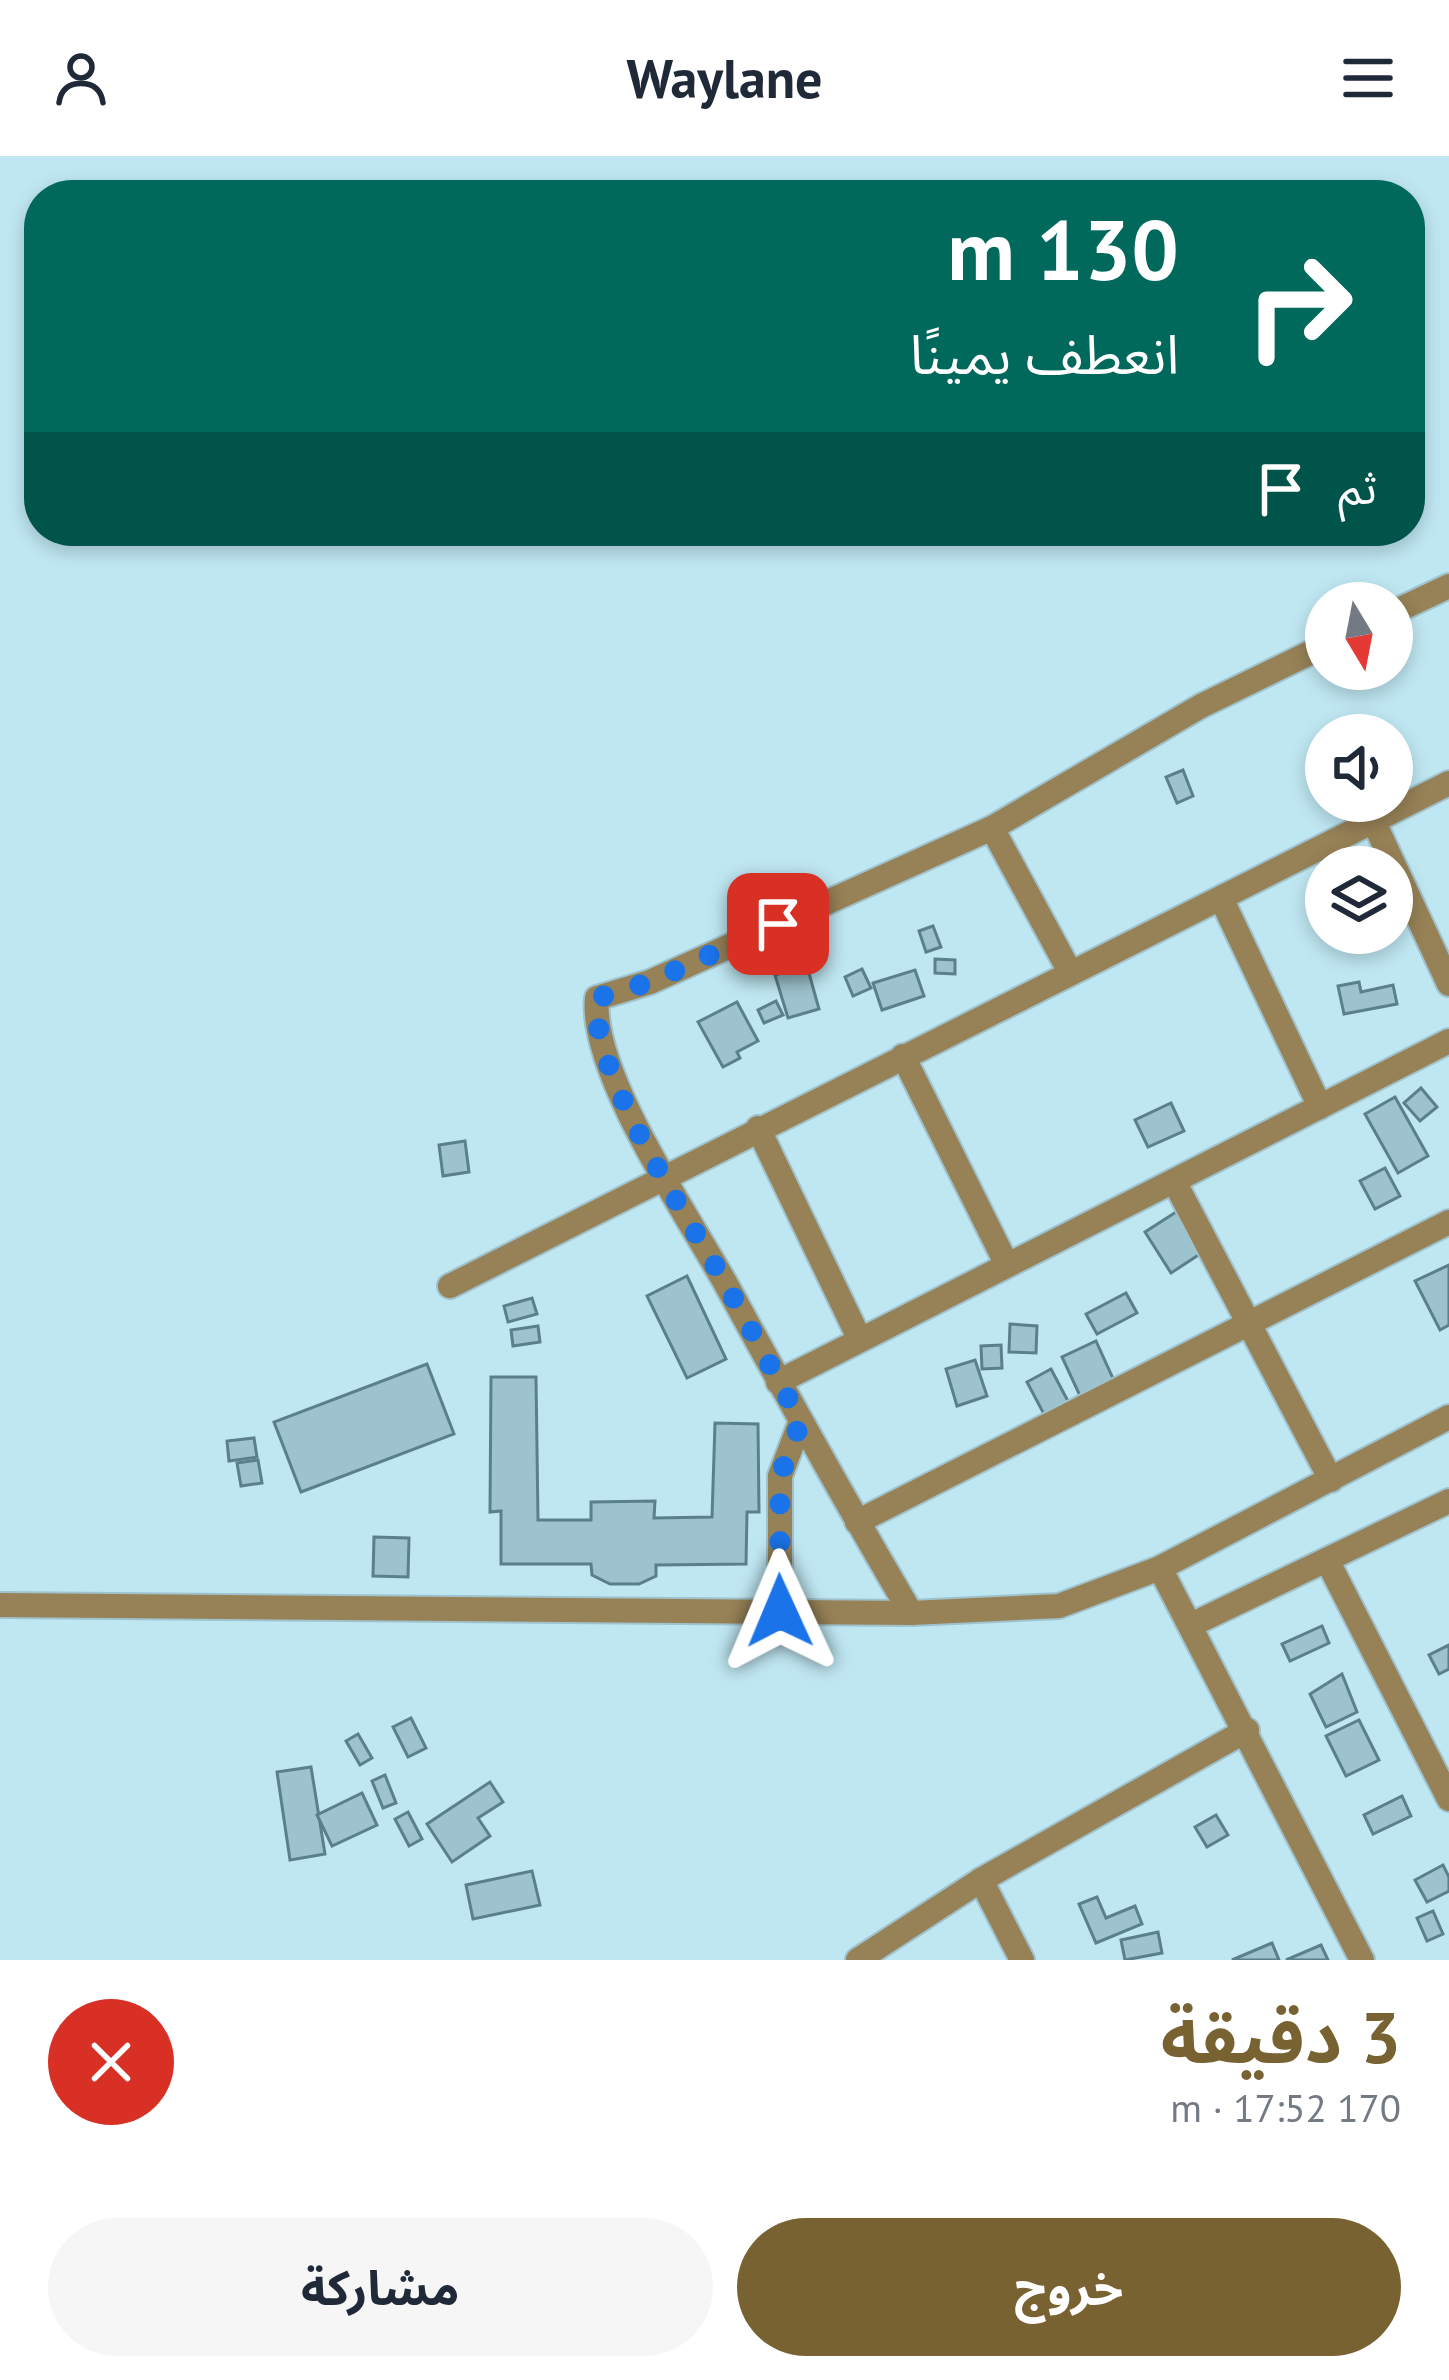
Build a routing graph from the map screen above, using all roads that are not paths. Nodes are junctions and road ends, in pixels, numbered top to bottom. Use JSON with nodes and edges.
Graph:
{"nodes":[{"id":1,"x":1449,"y":586,"type":"edge"},
{"id":2,"x":1413,"y":603,"type":"edge"},
{"id":3,"x":1305,"y":655,"type":"edge"},
{"id":4,"x":1449,"y":782,"type":"edge"},
{"id":5,"x":1413,"y":800,"type":"edge"},
{"id":6,"x":1369,"y":822,"type":"edge"},
{"id":7,"x":1374,"y":822,"type":"edge"},
{"id":8,"x":992,"y":828,"type":"junction"},
{"id":9,"x":1221,"y":898,"type":"junction"},
{"id":10,"x":1070,"y":972,"type":"junction"},
{"id":11,"x":1449,"y":984,"type":"edge"},
{"id":12,"x":1449,"y":1041,"type":"edge"},
{"id":13,"x":903,"y":1056,"type":"junction"},
{"id":14,"x":1320,"y":1107,"type":"junction"},
{"id":15,"x":758,"y":1128,"type":"junction"},
{"id":16,"x":662,"y":1176,"type":"junction"},
{"id":17,"x":1174,"y":1181,"type":"junction"},
{"id":18,"x":1449,"y":1222,"type":"edge"},
{"id":19,"x":1007,"y":1265,"type":"junction"},
{"id":20,"x":451,"y":1286,"type":"dead end"},
{"id":21,"x":1248,"y":1324,"type":"junction"},
{"id":22,"x":860,"y":1340,"type":"junction"},
{"id":23,"x":778,"y":1382,"type":"junction"},
{"id":24,"x":1449,"y":1417,"type":"edge"},
{"id":25,"x":801,"y":1421,"type":"junction"},
{"id":26,"x":1330,"y":1480,"type":"junction"},
{"id":27,"x":1448,"y":1503,"type":"edge"},
{"id":28,"x":857,"y":1522,"type":"junction"},
{"id":29,"x":1328,"y":1561,"type":"junction"},
{"id":30,"x":1160,"y":1568,"type":"junction"},
{"id":31,"x":0,"y":1605,"type":"edge"},
{"id":32,"x":780,"y":1611,"type":"junction"},
{"id":33,"x":911,"y":1613,"type":"junction"},
{"id":34,"x":1191,"y":1625,"type":"junction"},
{"id":35,"x":1247,"y":1730,"type":"junction"},
{"id":36,"x":1449,"y":1799,"type":"edge"},
{"id":37,"x":981,"y":1880,"type":"junction"},
{"id":38,"x":858,"y":1960,"type":"edge"},
{"id":39,"x":1022,"y":1960,"type":"edge"},
{"id":40,"x":1362,"y":1960,"type":"edge"}],
"edges":[{"from":1,"to":2,"type":"street"},
{"from":3,"to":8,"type":"street"},
{"from":4,"to":5,"type":"street"},
{"from":6,"to":9,"type":"street"},
{"from":7,"to":11,"type":"street"},
{"from":8,"to":10,"type":"street"},
{"from":8,"to":16,"type":"street"},
{"from":9,"to":10,"type":"street"},
{"from":9,"to":14,"type":"street"},
{"from":10,"to":13,"type":"street"},
{"from":12,"to":14,"type":"street"},
{"from":13,"to":15,"type":"street"},
{"from":13,"to":19,"type":"street"},
{"from":14,"to":17,"type":"street"},
{"from":15,"to":16,"type":"street"},
{"from":15,"to":22,"type":"street"},
{"from":16,"to":20,"type":"street"},
{"from":16,"to":23,"type":"street"},
{"from":17,"to":19,"type":"street"},
{"from":17,"to":21,"type":"street"},
{"from":18,"to":21,"type":"street"},
{"from":19,"to":22,"type":"street"},
{"from":21,"to":26,"type":"street"},
{"from":21,"to":28,"type":"street"},
{"from":22,"to":23,"type":"street"},
{"from":23,"to":25,"type":"street"},
{"from":24,"to":26,"type":"street"},
{"from":25,"to":28,"type":"street"},
{"from":25,"to":32,"type":"street"},
{"from":26,"to":30,"type":"street"},
{"from":27,"to":29,"type":"street"},
{"from":28,"to":33,"type":"street"},
{"from":29,"to":34,"type":"street"},
{"from":29,"to":36,"type":"street"},
{"from":30,"to":33,"type":"street"},
{"from":30,"to":34,"type":"street"},
{"from":31,"to":32,"type":"street"},
{"from":32,"to":33,"type":"street"},
{"from":34,"to":35,"type":"street"},
{"from":35,"to":37,"type":"street"},
{"from":35,"to":40,"type":"street"},
{"from":37,"to":38,"type":"street"},
{"from":37,"to":39,"type":"street"}]}
